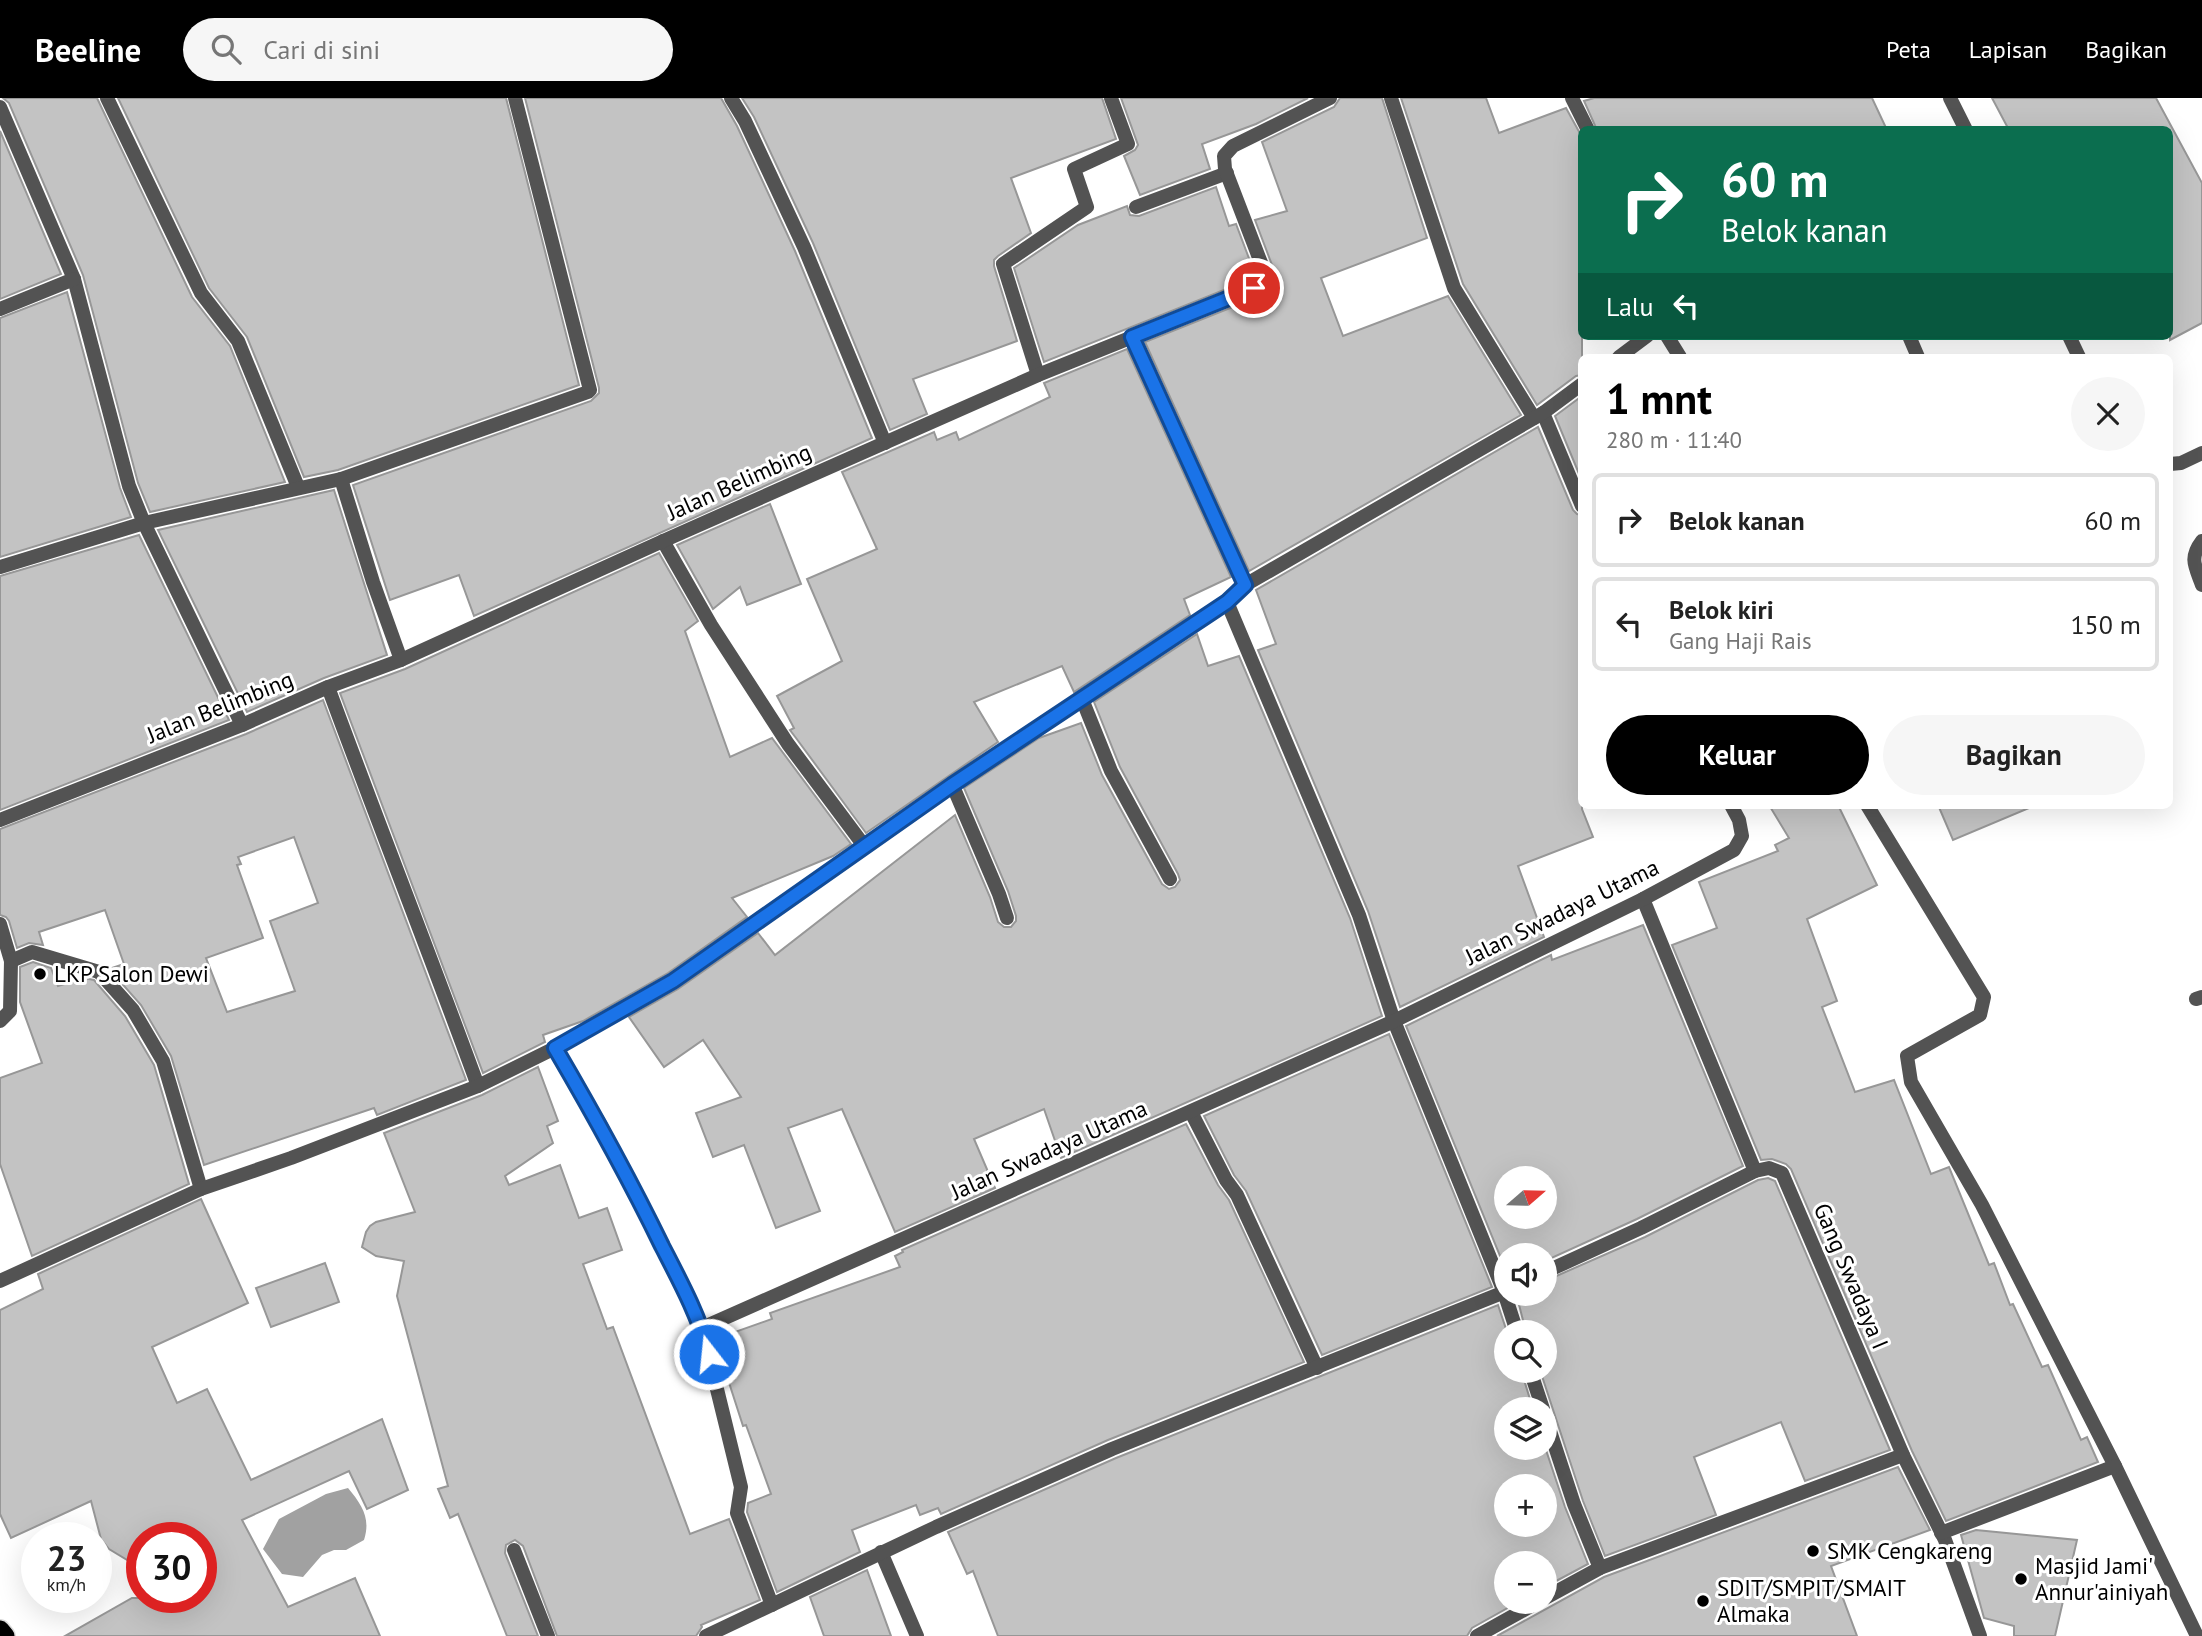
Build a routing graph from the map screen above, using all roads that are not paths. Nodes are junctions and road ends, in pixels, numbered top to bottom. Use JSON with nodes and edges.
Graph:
{"nodes":[{"id":1,"x":107,"y":98,"type":"edge"},
{"id":2,"x":515,"y":98,"type":"edge"},
{"id":3,"x":731,"y":98,"type":"edge"},
{"id":4,"x":1111,"y":98,"type":"edge"},
{"id":5,"x":1330,"y":98,"type":"edge"},
{"id":6,"x":1391,"y":98,"type":"edge"},
{"id":7,"x":1572,"y":98,"type":"edge"},
{"id":8,"x":1950,"y":98,"type":"edge"},
{"id":9,"x":0,"y":107,"type":"edge"},
{"id":10,"x":1586,"y":126,"type":"edge"},
{"id":11,"x":1964,"y":126,"type":"edge"},
{"id":12,"x":1227,"y":173,"type":"junction"},
{"id":13,"x":1136,"y":207,"type":"dead end"},
{"id":14,"x":74,"y":279,"type":"junction"},
{"id":15,"x":0,"y":309,"type":"edge"},
{"id":16,"x":1132,"y":337,"type":"junction"},
{"id":17,"x":1642,"y":340,"type":"edge"},
{"id":18,"x":1623,"y":354,"type":"edge"},
{"id":19,"x":1038,"y":375,"type":"junction"},
{"id":20,"x":1578,"y":387,"type":"edge"},
{"id":21,"x":1539,"y":415,"type":"junction"},
{"id":22,"x":885,"y":443,"type":"junction"},
{"id":23,"x":2202,"y":453,"type":"edge"},
{"id":24,"x":2173,"y":464,"type":"edge"},
{"id":25,"x":341,"y":479,"type":"junction"},
{"id":26,"x":298,"y":487,"type":"junction"},
{"id":27,"x":1578,"y":498,"type":"edge"},
{"id":28,"x":144,"y":523,"type":"junction"},
{"id":29,"x":663,"y":541,"type":"junction"},
{"id":30,"x":2202,"y":541,"type":"edge"},
{"id":31,"x":0,"y":567,"type":"edge"},
{"id":32,"x":1245,"y":585,"type":"junction"},
{"id":33,"x":2202,"y":585,"type":"edge"},
{"id":34,"x":1227,"y":602,"type":"junction"},
{"id":35,"x":401,"y":660,"type":"junction"},
{"id":36,"x":328,"y":687,"type":"junction"},
{"id":37,"x":1082,"y":699,"type":"junction"},
{"id":38,"x":242,"y":725,"type":"junction"},
{"id":39,"x":952,"y":785,"type":"junction"},
{"id":40,"x":1733,"y":809,"type":"edge"},
{"id":41,"x":1869,"y":809,"type":"edge"},
{"id":42,"x":0,"y":820,"type":"edge"},
{"id":43,"x":865,"y":847,"type":"junction"},
{"id":44,"x":1170,"y":879,"type":"dead end"},
{"id":45,"x":1643,"y":899,"type":"junction"},
{"id":46,"x":1007,"y":918,"type":"dead end"},
{"id":47,"x":0,"y":924,"type":"edge"},
{"id":48,"x":11,"y":961,"type":"junction"},
{"id":49,"x":0,"y":1021,"type":"edge"},
{"id":50,"x":1394,"y":1021,"type":"junction"},
{"id":51,"x":555,"y":1048,"type":"junction"},
{"id":52,"x":478,"y":1086,"type":"junction"},
{"id":53,"x":1191,"y":1112,"type":"junction"},
{"id":54,"x":1755,"y":1171,"type":"junction"},
{"id":55,"x":201,"y":1189,"type":"junction"},
{"id":56,"x":1494,"y":1264,"type":"edge"},
{"id":57,"x":1557,"y":1266,"type":"edge"},
{"id":58,"x":0,"y":1281,"type":"edge"},
{"id":59,"x":1494,"y":1296,"type":"edge"},
{"id":60,"x":702,"y":1328,"type":"junction"},
{"id":61,"x":1317,"y":1368,"type":"junction"},
{"id":62,"x":1557,"y":1452,"type":"edge"},
{"id":63,"x":1903,"y":1455,"type":"junction"},
{"id":64,"x":2115,"y":1466,"type":"junction"},
{"id":65,"x":1941,"y":1533,"type":"junction"},
{"id":66,"x":514,"y":1550,"type":"dead end"},
{"id":67,"x":881,"y":1552,"type":"junction"},
{"id":68,"x":1600,"y":1568,"type":"junction"},
{"id":69,"x":1557,"y":1591,"type":"edge"},
{"id":70,"x":772,"y":1605,"type":"junction"},
{"id":71,"x":1517,"y":1614,"type":"edge"},
{"id":72,"x":0,"y":1630,"type":"edge"},
{"id":73,"x":5,"y":1636,"type":"edge"},
{"id":74,"x":548,"y":1636,"type":"edge"},
{"id":75,"x":705,"y":1636,"type":"edge"},
{"id":76,"x":917,"y":1636,"type":"edge"},
{"id":77,"x":1477,"y":1636,"type":"edge"},
{"id":78,"x":1980,"y":1636,"type":"edge"},
{"id":79,"x":2197,"y":1636,"type":"edge"}],
"edges":[{"from":1,"to":26,"type":"street"},
{"from":2,"to":25,"type":"street"},
{"from":3,"to":22,"type":"street"},
{"from":4,"to":19,"type":"street"},
{"from":5,"to":12,"type":"street"},
{"from":6,"to":21,"type":"street"},
{"from":7,"to":10,"type":"street"},
{"from":8,"to":11,"type":"street"},
{"from":9,"to":14,"type":"street"},
{"from":12,"to":13,"type":"street"},
{"from":12,"to":16,"type":"street","name":"Jalan Belimbing"},
{"from":14,"to":15,"type":"street"},
{"from":14,"to":28,"type":"street"},
{"from":16,"to":19,"type":"street","name":"Jalan Belimbing"},
{"from":16,"to":32,"type":"street"},
{"from":17,"to":18,"type":"street"},
{"from":19,"to":22,"type":"street","name":"Jalan Belimbing"},
{"from":20,"to":21,"type":"street"},
{"from":21,"to":27,"type":"street"},
{"from":21,"to":32,"type":"street"},
{"from":22,"to":29,"type":"street","name":"Jalan Belimbing"},
{"from":23,"to":24,"type":"street"},
{"from":25,"to":26,"type":"street"},
{"from":25,"to":35,"type":"street"},
{"from":26,"to":28,"type":"street"},
{"from":28,"to":31,"type":"street"},
{"from":28,"to":38,"type":"street"},
{"from":29,"to":35,"type":"street","name":"Jalan Belimbing"},
{"from":29,"to":43,"type":"street"},
{"from":30,"to":33,"type":"street"},
{"from":32,"to":34,"type":"street"},
{"from":34,"to":37,"type":"street"},
{"from":34,"to":50,"type":"street"},
{"from":35,"to":36,"type":"street","name":"Jalan Belimbing"},
{"from":36,"to":38,"type":"street","name":"Jalan Belimbing"},
{"from":36,"to":52,"type":"street"},
{"from":37,"to":39,"type":"street"},
{"from":37,"to":44,"type":"street"},
{"from":38,"to":42,"type":"street","name":"Jalan Belimbing"},
{"from":39,"to":43,"type":"street"},
{"from":39,"to":46,"type":"street"},
{"from":40,"to":45,"type":"street","name":"Jalan Swadaya Utama"},
{"from":41,"to":64,"type":"street"},
{"from":43,"to":51,"type":"street"},
{"from":45,"to":50,"type":"street","name":"Jalan Swadaya Utama"},
{"from":45,"to":54,"type":"street"},
{"from":47,"to":48,"type":"street"},
{"from":48,"to":49,"type":"street"},
{"from":48,"to":55,"type":"street"},
{"from":50,"to":53,"type":"street","name":"Jalan Swadaya Utama"},
{"from":50,"to":56,"type":"street"},
{"from":51,"to":52,"type":"street"},
{"from":51,"to":60,"type":"street"},
{"from":52,"to":55,"type":"street"},
{"from":53,"to":60,"type":"street","name":"Jalan Swadaya Utama"},
{"from":53,"to":61,"type":"street"},
{"from":54,"to":57,"type":"street"},
{"from":54,"to":63,"type":"street","name":"Gang Swadaya I"},
{"from":55,"to":58,"type":"street"},
{"from":59,"to":61,"type":"street"},
{"from":60,"to":70,"type":"street"},
{"from":61,"to":67,"type":"street"},
{"from":62,"to":68,"type":"street"},
{"from":63,"to":65,"type":"street","name":"Gang Swadaya I"},
{"from":63,"to":68,"type":"street"},
{"from":64,"to":65,"type":"street"},
{"from":64,"to":79,"type":"street"},
{"from":65,"to":78,"type":"street","name":"Gang Swadaya I"},
{"from":66,"to":74,"type":"street"},
{"from":67,"to":70,"type":"street"},
{"from":67,"to":76,"type":"street"},
{"from":68,"to":69,"type":"street"},
{"from":70,"to":75,"type":"street"},
{"from":71,"to":77,"type":"street"},
{"from":72,"to":73,"type":"highway"}]}
